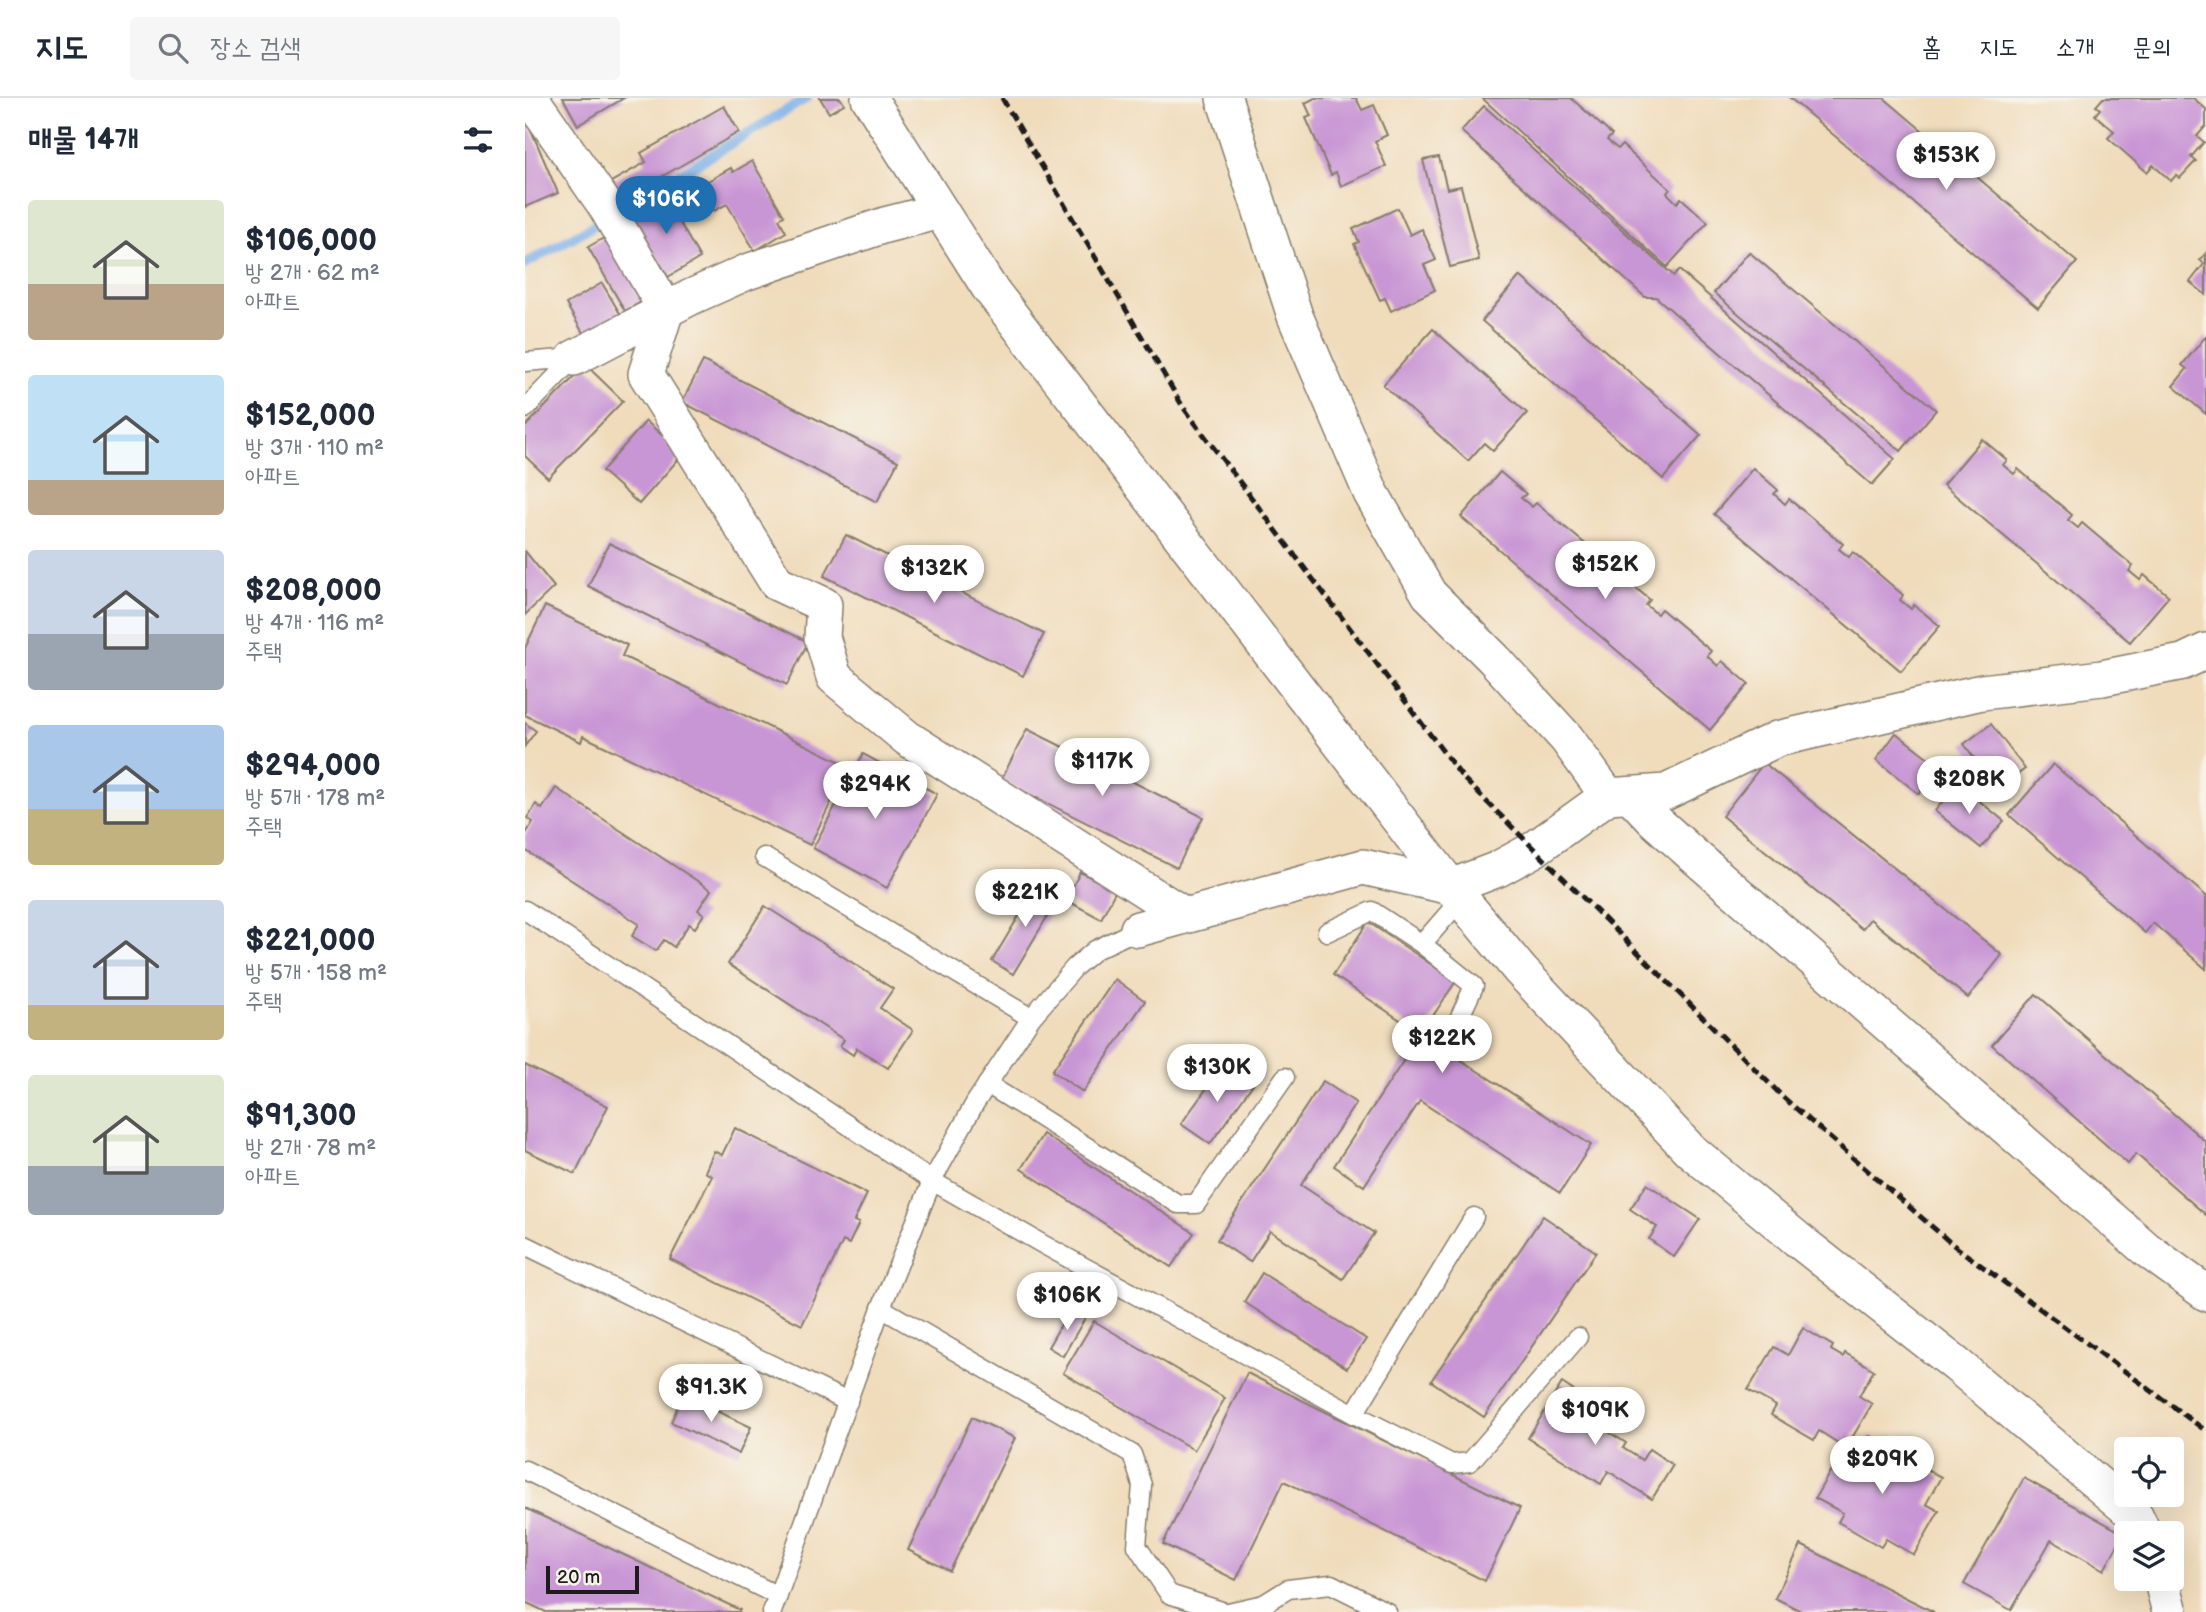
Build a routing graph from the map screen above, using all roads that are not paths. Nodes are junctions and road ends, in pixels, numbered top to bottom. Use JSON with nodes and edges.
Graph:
{"nodes":[{"id":1,"x":531,"y":98,"type":"edge"},
{"id":2,"x":869,"y":98,"type":"edge"},
{"id":3,"x":1224,"y":98,"type":"edge"},
{"id":4,"x":940,"y":211,"type":"junction"},
{"id":5,"x":666,"y":310,"type":"junction"},
{"id":6,"x":574,"y":358,"type":"junction"},
{"id":7,"x":525,"y":362,"type":"edge"},
{"id":8,"x":525,"y":409,"type":"edge"},
{"id":9,"x":2206,"y":651,"type":"edge"},
{"id":10,"x":1619,"y":795,"type":"junction"},
{"id":11,"x":764,"y":857,"type":"dead end"},
{"id":12,"x":1456,"y":893,"type":"junction"},
{"id":13,"x":525,"y":910,"type":"edge"},
{"id":14,"x":1184,"y":915,"type":"junction"},
{"id":15,"x":1138,"y":929,"type":"joint"},
{"id":16,"x":1327,"y":932,"type":"dead end"},
{"id":17,"x":1422,"y":944,"type":"junction"},
{"id":18,"x":1031,"y":1018,"type":"junction"},
{"id":19,"x":1457,"y":1023,"type":"dead end"},
{"id":20,"x":1285,"y":1077,"type":"dead end"},
{"id":21,"x":987,"y":1084,"type":"junction"},
{"id":22,"x":932,"y":1181,"type":"junction"},
{"id":23,"x":1474,"y":1217,"type":"dead end"},
{"id":24,"x":525,"y":1245,"type":"edge"},
{"id":25,"x":2206,"y":1293,"type":"edge"},
{"id":26,"x":881,"y":1308,"type":"junction"},
{"id":27,"x":1578,"y":1337,"type":"dead end"},
{"id":28,"x":848,"y":1402,"type":"junction"},
{"id":29,"x":1354,"y":1414,"type":"junction"},
{"id":30,"x":525,"y":1470,"type":"edge"},
{"id":31,"x":2138,"y":1521,"type":"edge"},
{"id":32,"x":2164,"y":1591,"type":"edge"},
{"id":33,"x":775,"y":1604,"type":"edge"},
{"id":34,"x":1226,"y":1612,"type":"edge"},
{"id":35,"x":1387,"y":1612,"type":"edge"},
{"id":36,"x":2170,"y":1612,"type":"edge"}],
"edges":[{"from":1,"to":5,"type":"street"},
{"from":2,"to":4,"type":"street"},
{"from":3,"to":10,"type":"street"},
{"from":4,"to":5,"type":"street"},
{"from":4,"to":12,"type":"street"},
{"from":5,"to":6,"type":"street"},
{"from":5,"to":14,"type":"street"},
{"from":6,"to":7,"type":"lane"},
{"from":6,"to":8,"type":"lane"},
{"from":9,"to":10,"type":"street"},
{"from":10,"to":12,"type":"street"},
{"from":10,"to":25,"type":"street"},
{"from":11,"to":18,"type":"lane"},
{"from":12,"to":14,"type":"street"},
{"from":12,"to":17,"type":"lane"},
{"from":12,"to":31,"type":"street"},
{"from":13,"to":22,"type":"lane"},
{"from":14,"to":15,"type":"street"},
{"from":15,"to":18,"type":"lane"},
{"from":16,"to":17,"type":"lane"},
{"from":17,"to":19,"type":"lane"},
{"from":18,"to":21,"type":"lane"},
{"from":20,"to":21,"type":"lane"},
{"from":21,"to":22,"type":"lane"},
{"from":22,"to":26,"type":"lane"},
{"from":22,"to":29,"type":"lane"},
{"from":23,"to":29,"type":"lane"},
{"from":24,"to":28,"type":"lane"},
{"from":26,"to":28,"type":"lane"},
{"from":26,"to":34,"type":"lane"},
{"from":27,"to":29,"type":"lane"},
{"from":28,"to":33,"type":"lane"},
{"from":30,"to":33,"type":"lane"},
{"from":32,"to":36,"type":"street"},
{"from":34,"to":35,"type":"lane"}]}
